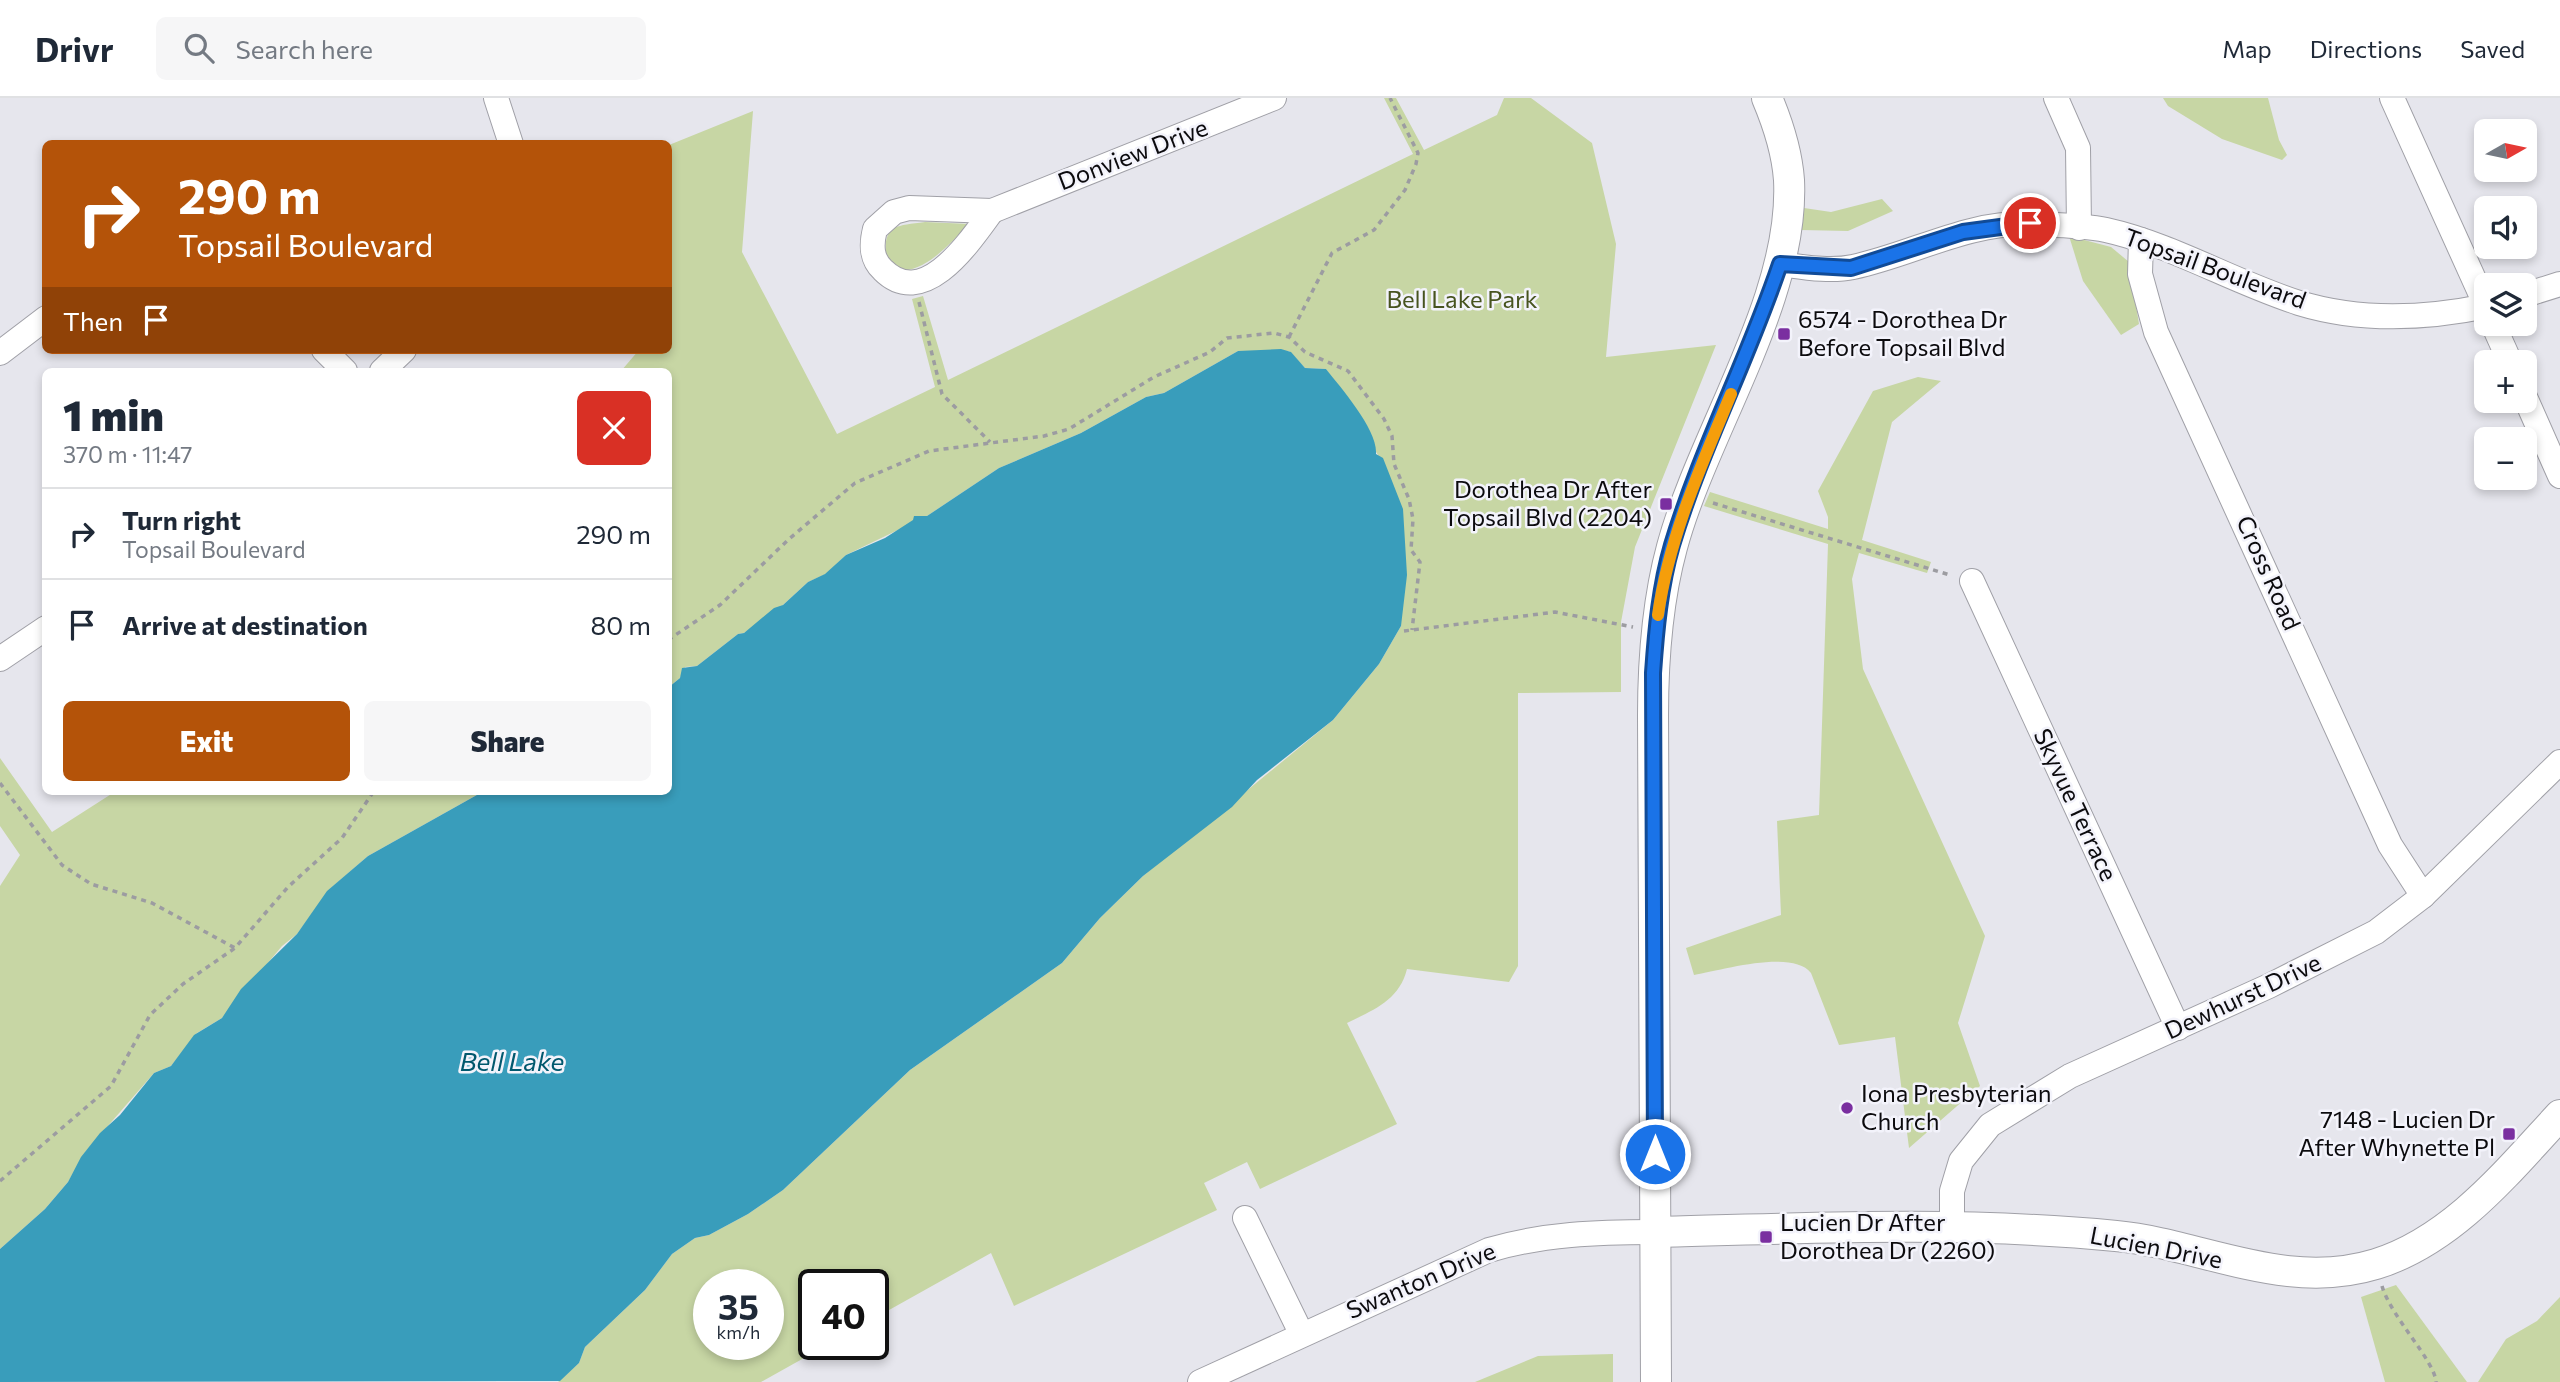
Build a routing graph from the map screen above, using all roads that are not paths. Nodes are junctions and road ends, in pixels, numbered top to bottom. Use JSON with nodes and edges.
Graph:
{"nodes":[{"id":1,"x":496,"y":98,"type":"edge"},
{"id":2,"x":1274,"y":98,"type":"edge"},
{"id":3,"x":1767,"y":98,"type":"edge"},
{"id":4,"x":2056,"y":98,"type":"edge"},
{"id":5,"x":2392,"y":98,"type":"edge"},
{"id":6,"x":510,"y":140,"type":"edge"},
{"id":7,"x":992,"y":211,"type":"junction"},
{"id":8,"x":2079,"y":228,"type":"junction"},
{"id":9,"x":2141,"y":240,"type":"junction"},
{"id":10,"x":1780,"y":264,"type":"junction"},
{"id":11,"x":2474,"y":280,"type":"edge"},
{"id":12,"x":2560,"y":284,"type":"edge"},
{"id":13,"x":2537,"y":291,"type":"edge"},
{"id":14,"x":2474,"y":312,"type":"edge"},
{"id":15,"x":42,"y":321,"type":"edge"},
{"id":16,"x":0,"y":353,"type":"edge"},
{"id":17,"x":328,"y":354,"type":"edge"},
{"id":18,"x":400,"y":354,"type":"edge"},
{"id":19,"x":342,"y":368,"type":"edge"},
{"id":20,"x":385,"y":368,"type":"edge"},
{"id":21,"x":2532,"y":413,"type":"edge"},
{"id":22,"x":2560,"y":476,"type":"edge"},
{"id":23,"x":1972,"y":582,"type":"road end"},
{"id":24,"x":42,"y":631,"type":"edge"},
{"id":25,"x":0,"y":659,"type":"edge"},
{"id":26,"x":2560,"y":762,"type":"edge"},
{"id":27,"x":2423,"y":896,"type":"junction"},
{"id":28,"x":2178,"y":1028,"type":"junction"},
{"id":29,"x":2560,"y":1115,"type":"edge"},
{"id":30,"x":1245,"y":1218,"type":"dead end"},
{"id":31,"x":1952,"y":1229,"type":"junction"},
{"id":32,"x":1654,"y":1232,"type":"junction"},
{"id":33,"x":1301,"y":1333,"type":"junction"},
{"id":34,"x":1200,"y":1382,"type":"edge"},
{"id":35,"x":1656,"y":1382,"type":"edge"}],
"edges":[{"from":1,"to":6,"type":"street"},
{"from":2,"to":7,"type":"street","name":"Donview Drive"},
{"from":3,"to":10,"type":"street"},
{"from":4,"to":8,"type":"street"},
{"from":5,"to":11,"type":"street"},
{"from":7,"to":7,"type":"street","name":"Donview Drive"},
{"from":8,"to":9,"type":"street","name":"Topsail Boulevard"},
{"from":8,"to":10,"type":"street","name":"Topsail Boulevard"},
{"from":9,"to":14,"type":"street","name":"Topsail Boulevard"},
{"from":9,"to":27,"type":"street","name":"Cross Road"},
{"from":10,"to":32,"type":"street"},
{"from":12,"to":13,"type":"street"},
{"from":15,"to":16,"type":"street"},
{"from":17,"to":19,"type":"street"},
{"from":18,"to":20,"type":"street"},
{"from":21,"to":22,"type":"street"},
{"from":23,"to":28,"type":"street","name":"Skyvue Terrace"},
{"from":24,"to":25,"type":"street"},
{"from":26,"to":27,"type":"street","name":"Dewhurst Drive"},
{"from":27,"to":28,"type":"street","name":"Dewhurst Drive"},
{"from":28,"to":31,"type":"street","name":"Dewhurst Drive"},
{"from":29,"to":31,"type":"street","name":"Lucien Drive"},
{"from":30,"to":33,"type":"street"},
{"from":31,"to":32,"type":"street","name":"Lucien Drive"},
{"from":32,"to":33,"type":"street","name":"Swanton Drive"},
{"from":32,"to":35,"type":"street"},
{"from":33,"to":34,"type":"street","name":"Swanton Drive"}]}
